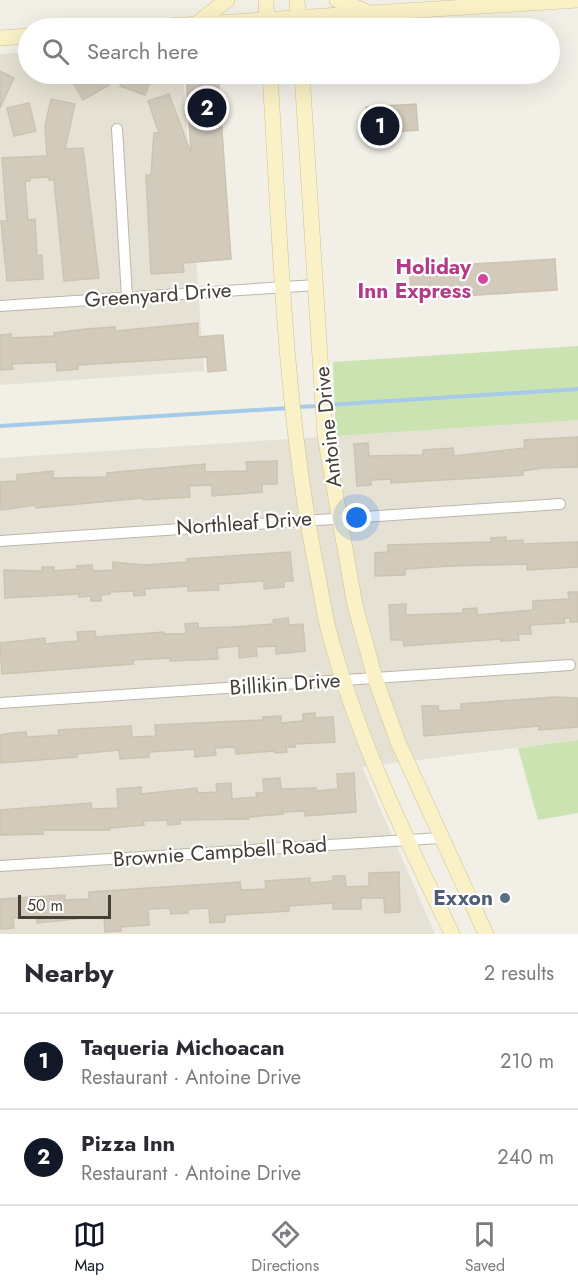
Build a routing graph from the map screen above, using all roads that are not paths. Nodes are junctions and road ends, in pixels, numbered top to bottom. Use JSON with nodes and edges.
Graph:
{"nodes":[{"id":1,"x":227,"y":0,"type":"edge"},
{"id":2,"x":266,"y":0,"type":"edge"},
{"id":3,"x":297,"y":0,"type":"edge"},
{"id":4,"x":338,"y":0,"type":"edge"},
{"id":5,"x":578,"y":0,"type":"edge"},
{"id":6,"x":371,"y":14,"type":"junction"},
{"id":7,"x":355,"y":15,"type":"junction"},
{"id":8,"x":204,"y":18,"type":"edge"},
{"id":9,"x":267,"y":18,"type":"edge"},
{"id":10,"x":298,"y":18,"type":"edge"},
{"id":11,"x":334,"y":18,"type":"edge"},
{"id":12,"x":350,"y":18,"type":"edge"},
{"id":13,"x":18,"y":37,"type":"edge"},
{"id":14,"x":0,"y":38,"type":"edge"},
{"id":15,"x":270,"y":84,"type":"edge"},
{"id":16,"x":303,"y":84,"type":"edge"},
{"id":17,"x":117,"y":129,"type":"dead end"},
{"id":18,"x":316,"y":285,"type":"junction"},
{"id":19,"x":284,"y":287,"type":"junction"},
{"id":20,"x":127,"y":297,"type":"junction"},
{"id":21,"x":0,"y":306,"type":"edge"},
{"id":22,"x":560,"y":504,"type":"dead end"},
{"id":23,"x":339,"y":517,"type":"junction"},
{"id":24,"x":307,"y":519,"type":"junction"},
{"id":25,"x":0,"y":541,"type":"edge"},
{"id":26,"x":570,"y":665,"type":"dead end"},
{"id":27,"x":375,"y":678,"type":"junction"},
{"id":28,"x":345,"y":680,"type":"junction"},
{"id":29,"x":0,"y":703,"type":"edge"},
{"id":30,"x":440,"y":838,"type":"junction"},
{"id":31,"x":407,"y":840,"type":"junction"},
{"id":32,"x":0,"y":866,"type":"edge"},
{"id":33,"x":452,"y":934,"type":"edge"},
{"id":34,"x":486,"y":934,"type":"edge"}],
"edges":[{"from":1,"to":8,"type":"main road"},
{"from":2,"to":9,"type":"main road"},
{"from":3,"to":10,"type":"main road"},
{"from":4,"to":6,"type":"main road"},
{"from":5,"to":6,"type":"main road"},
{"from":6,"to":7,"type":"main road"},
{"from":7,"to":11,"type":"main road"},
{"from":7,"to":12,"type":"main road"},
{"from":13,"to":14,"type":"main road"},
{"from":15,"to":19,"type":"main road","name":"Antoine Drive"},
{"from":16,"to":18,"type":"main road","name":"Antoine Drive"},
{"from":17,"to":20,"type":"street"},
{"from":18,"to":19,"type":"street","name":"Greenyard Drive"},
{"from":18,"to":23,"type":"main road","name":"Antoine Drive"},
{"from":19,"to":20,"type":"street","name":"Greenyard Drive"},
{"from":19,"to":24,"type":"main road","name":"Antoine Drive"},
{"from":20,"to":21,"type":"street","name":"Greenyard Drive"},
{"from":22,"to":23,"type":"street","name":"Northleaf Drive"},
{"from":23,"to":24,"type":"street","name":"Northleaf Drive"},
{"from":23,"to":27,"type":"main road","name":"Antoine Drive"},
{"from":24,"to":25,"type":"street","name":"Northleaf Drive"},
{"from":24,"to":28,"type":"main road","name":"Antoine Drive"},
{"from":26,"to":27,"type":"street","name":"Billikin Drive"},
{"from":27,"to":28,"type":"street","name":"Billikin Drive"},
{"from":27,"to":30,"type":"main road","name":"Antoine Drive"},
{"from":28,"to":29,"type":"street","name":"Billikin Drive"},
{"from":28,"to":31,"type":"main road","name":"Antoine Drive"},
{"from":30,"to":31,"type":"street","name":"Brownie Campbell Road"},
{"from":30,"to":34,"type":"main road","name":"Antoine Drive"},
{"from":31,"to":32,"type":"street","name":"Brownie Campbell Road"},
{"from":31,"to":33,"type":"main road","name":"Antoine Drive"}]}
